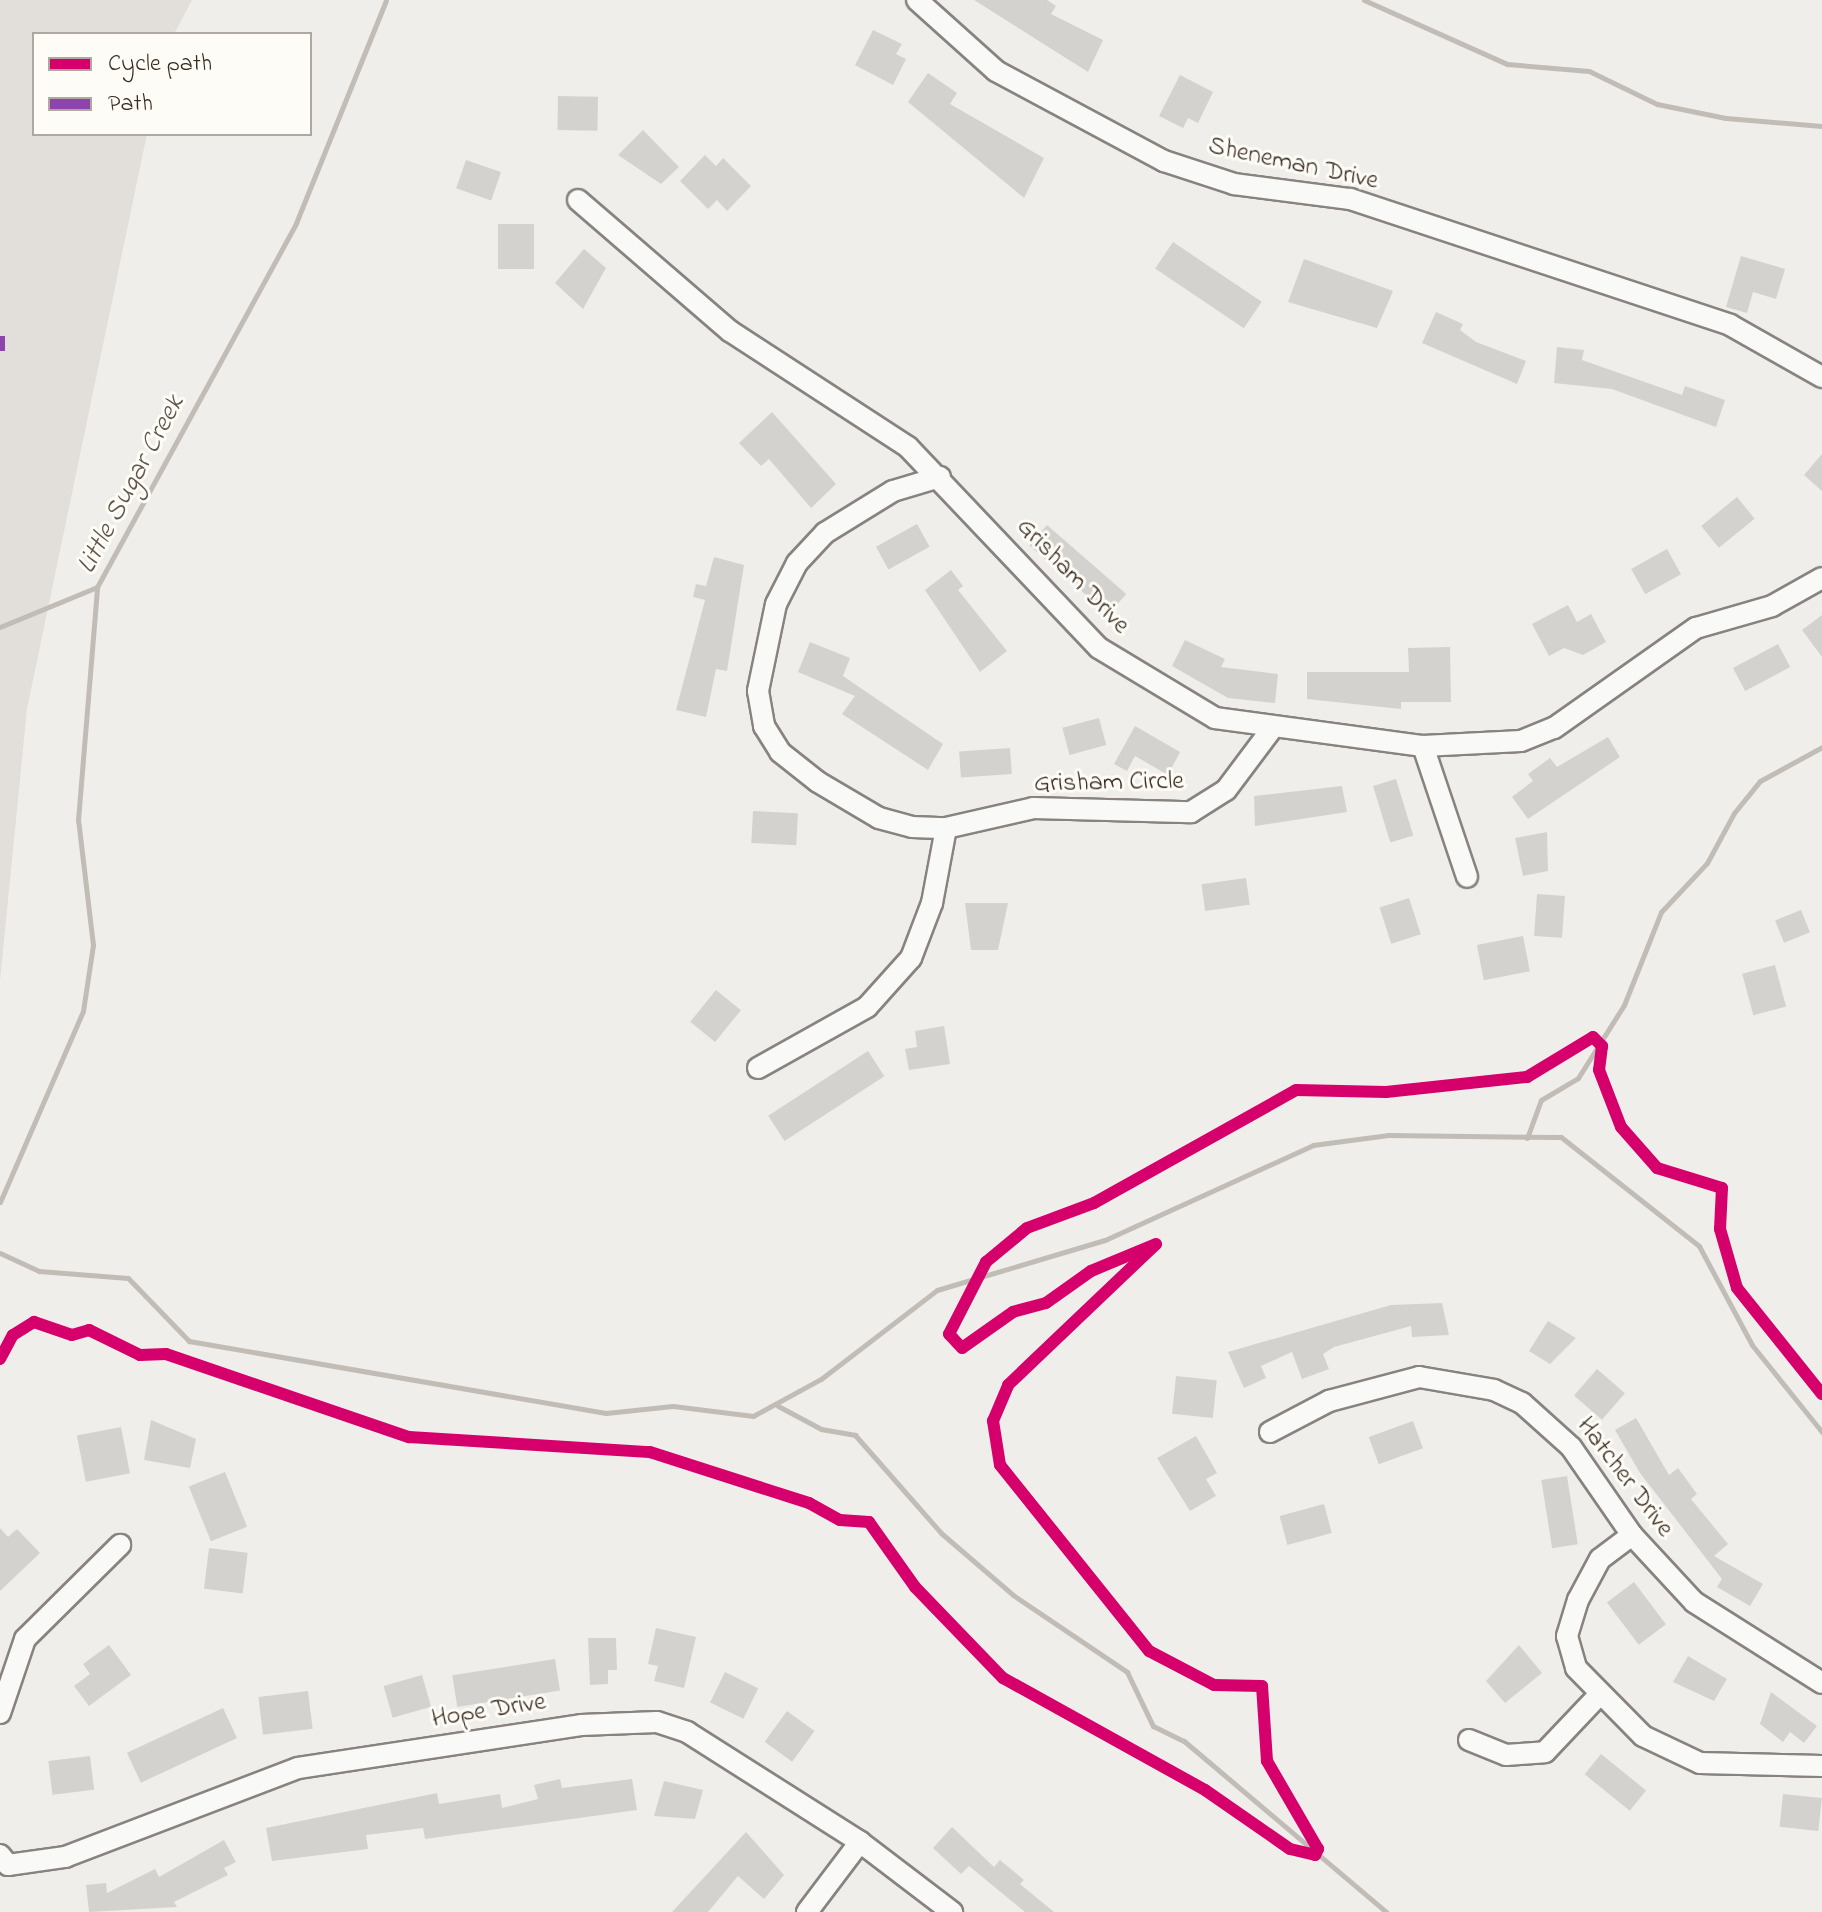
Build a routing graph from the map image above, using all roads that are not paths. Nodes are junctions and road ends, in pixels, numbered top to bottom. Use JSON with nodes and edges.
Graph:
{"nodes":[{"id":1,"x":917,"y":0,"type":"edge"},
{"id":2,"x":578,"y":200,"type":"dead end"},
{"id":3,"x":1822,"y":377,"type":"edge"},
{"id":4,"x":940,"y":477,"type":"junction"},
{"id":5,"x":1822,"y":578,"type":"edge"},
{"id":6,"x":1271,"y":730,"type":"junction"},
{"id":7,"x":1423,"y":746,"type":"junction"},
{"id":8,"x":946,"y":828,"type":"junction"},
{"id":9,"x":1467,"y":877,"type":"dead end"},
{"id":10,"x":758,"y":1068,"type":"dead end"},
{"id":11,"x":1270,"y":1432,"type":"dead end"},
{"id":12,"x":1632,"y":1535,"type":"junction"},
{"id":13,"x":120,"y":1545,"type":"dead end"},
{"id":14,"x":1822,"y":1683,"type":"edge"},
{"id":15,"x":1600,"y":1694,"type":"junction"},
{"id":16,"x":0,"y":1713,"type":"edge"},
{"id":17,"x":1469,"y":1740,"type":"dead end"},
{"id":18,"x":1822,"y":1766,"type":"edge"},
{"id":19,"x":860,"y":1842,"type":"junction"},
{"id":20,"x":0,"y":1855,"type":"edge"},
{"id":21,"x":807,"y":1912,"type":"edge"},
{"id":22,"x":952,"y":1912,"type":"edge"}],
"edges":[{"from":1,"to":3,"type":"street","name":"Sheneman Drive"},
{"from":2,"to":4,"type":"street","name":"Grisham Drive"},
{"from":4,"to":6,"type":"street","name":"Grisham Drive"},
{"from":4,"to":8,"type":"street","name":"Grisham Circle"},
{"from":5,"to":7,"type":"street","name":"Grisham Drive"},
{"from":6,"to":7,"type":"street","name":"Grisham Drive"},
{"from":6,"to":8,"type":"street","name":"Grisham Circle"},
{"from":7,"to":9,"type":"street"},
{"from":8,"to":10,"type":"street"},
{"from":11,"to":12,"type":"street","name":"Hatcher Drive"},
{"from":12,"to":14,"type":"street","name":"Hatcher Drive"},
{"from":12,"to":15,"type":"street"},
{"from":13,"to":16,"type":"street"},
{"from":15,"to":17,"type":"street"},
{"from":15,"to":18,"type":"street"},
{"from":19,"to":20,"type":"street","name":"Hope Drive"},
{"from":19,"to":21,"type":"street"},
{"from":19,"to":22,"type":"street","name":"Hope Drive"}]}
